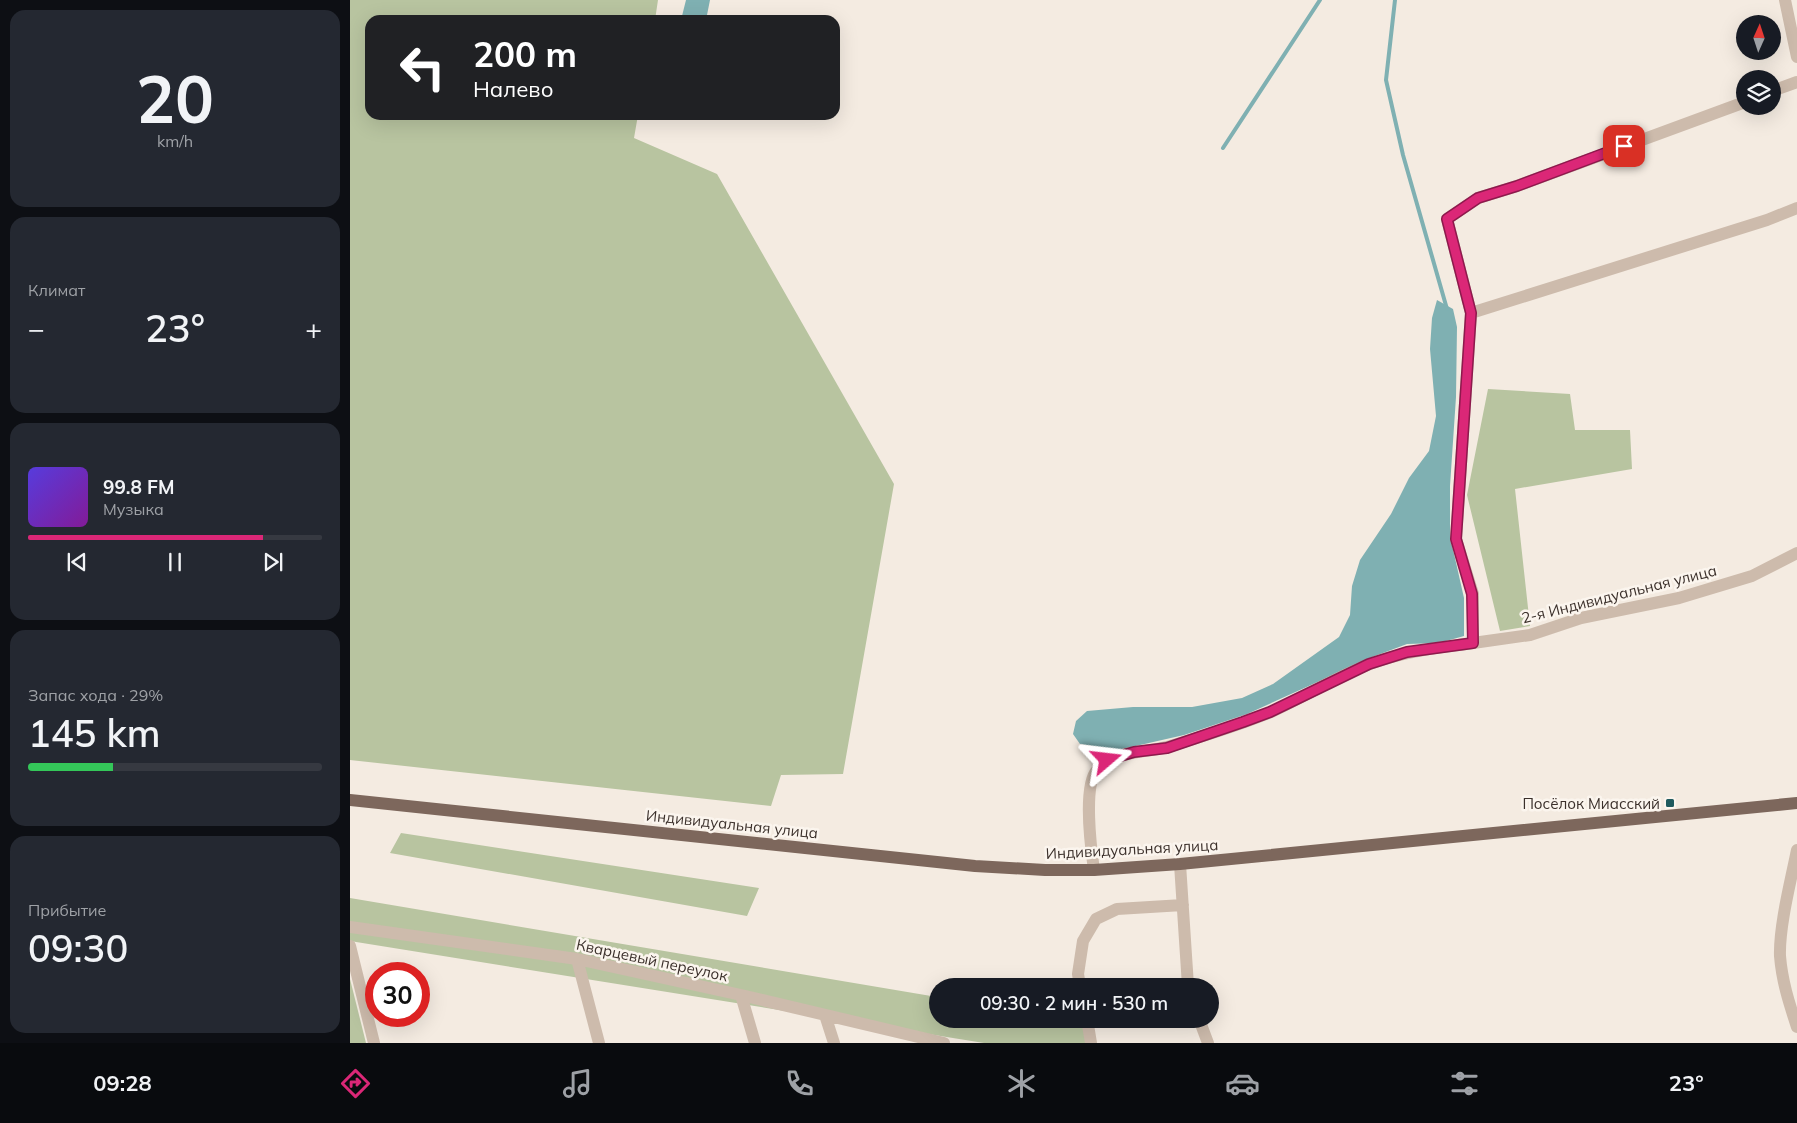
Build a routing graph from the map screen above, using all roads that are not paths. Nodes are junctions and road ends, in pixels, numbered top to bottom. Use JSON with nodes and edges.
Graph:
{"nodes":[{"id":1,"x":1785,"y":0,"type":"edge"},
{"id":2,"x":1797,"y":57,"type":"edge"},
{"id":3,"x":1797,"y":82,"type":"edge"},
{"id":4,"x":1781,"y":88,"type":"edge"},
{"id":5,"x":1736,"y":105,"type":"edge"},
{"id":6,"x":1797,"y":208,"type":"edge"},
{"id":7,"x":1471,"y":313,"type":"junction"},
{"id":8,"x":1797,"y":553,"type":"edge"},
{"id":9,"x":1473,"y":643,"type":"junction"},
{"id":10,"x":350,"y":800,"type":"edge"},
{"id":11,"x":1797,"y":803,"type":"edge"},
{"id":12,"x":1797,"y":850,"type":"edge"},
{"id":13,"x":1180,"y":864,"type":"junction"},
{"id":14,"x":1094,"y":870,"type":"junction"},
{"id":15,"x":1182,"y":904,"type":"junction"},
{"id":16,"x":350,"y":927,"type":"edge"},
{"id":17,"x":350,"y":946,"type":"edge"},
{"id":18,"x":577,"y":959,"type":"junction"},
{"id":19,"x":1079,"y":978,"type":"edge"},
{"id":20,"x":1187,"y":978,"type":"edge"},
{"id":21,"x":741,"y":995,"type":"junction"},
{"id":22,"x":824,"y":1014,"type":"junction"},
{"id":23,"x":1797,"y":1027,"type":"edge"},
{"id":24,"x":1088,"y":1028,"type":"edge"},
{"id":25,"x":1202,"y":1028,"type":"edge"},
{"id":26,"x":374,"y":1043,"type":"edge"},
{"id":27,"x":599,"y":1043,"type":"edge"},
{"id":28,"x":755,"y":1043,"type":"edge"},
{"id":29,"x":834,"y":1043,"type":"edge"},
{"id":30,"x":944,"y":1043,"type":"edge"},
{"id":31,"x":1091,"y":1043,"type":"edge"},
{"id":32,"x":1208,"y":1043,"type":"edge"}],
"edges":[{"from":1,"to":2,"type":"street"},
{"from":3,"to":4,"type":"street"},
{"from":5,"to":7,"type":"street"},
{"from":6,"to":7,"type":"street"},
{"from":7,"to":9,"type":"street"},
{"from":8,"to":9,"type":"street","name":"2-я Индивидуальная улица"},
{"from":9,"to":14,"type":"street","name":"2-я Индивидуальная улица"},
{"from":10,"to":14,"type":"main road","name":"Индивидуальная улица"},
{"from":11,"to":13,"type":"main road","name":"Индивидуальная улица"},
{"from":12,"to":23,"type":"street"},
{"from":13,"to":14,"type":"main road","name":"Индивидуальная улица"},
{"from":13,"to":15,"type":"street"},
{"from":15,"to":19,"type":"street"},
{"from":15,"to":20,"type":"street"},
{"from":16,"to":18,"type":"street","name":"Кварцевый переулок"},
{"from":17,"to":26,"type":"street"},
{"from":18,"to":21,"type":"street","name":"Кварцевый переулок"},
{"from":18,"to":27,"type":"street"},
{"from":21,"to":22,"type":"street","name":"Кварцевый переулок"},
{"from":21,"to":28,"type":"street"},
{"from":22,"to":29,"type":"street"},
{"from":22,"to":30,"type":"street","name":"Кварцевый переулок"},
{"from":24,"to":31,"type":"street"},
{"from":25,"to":32,"type":"street"}]}
